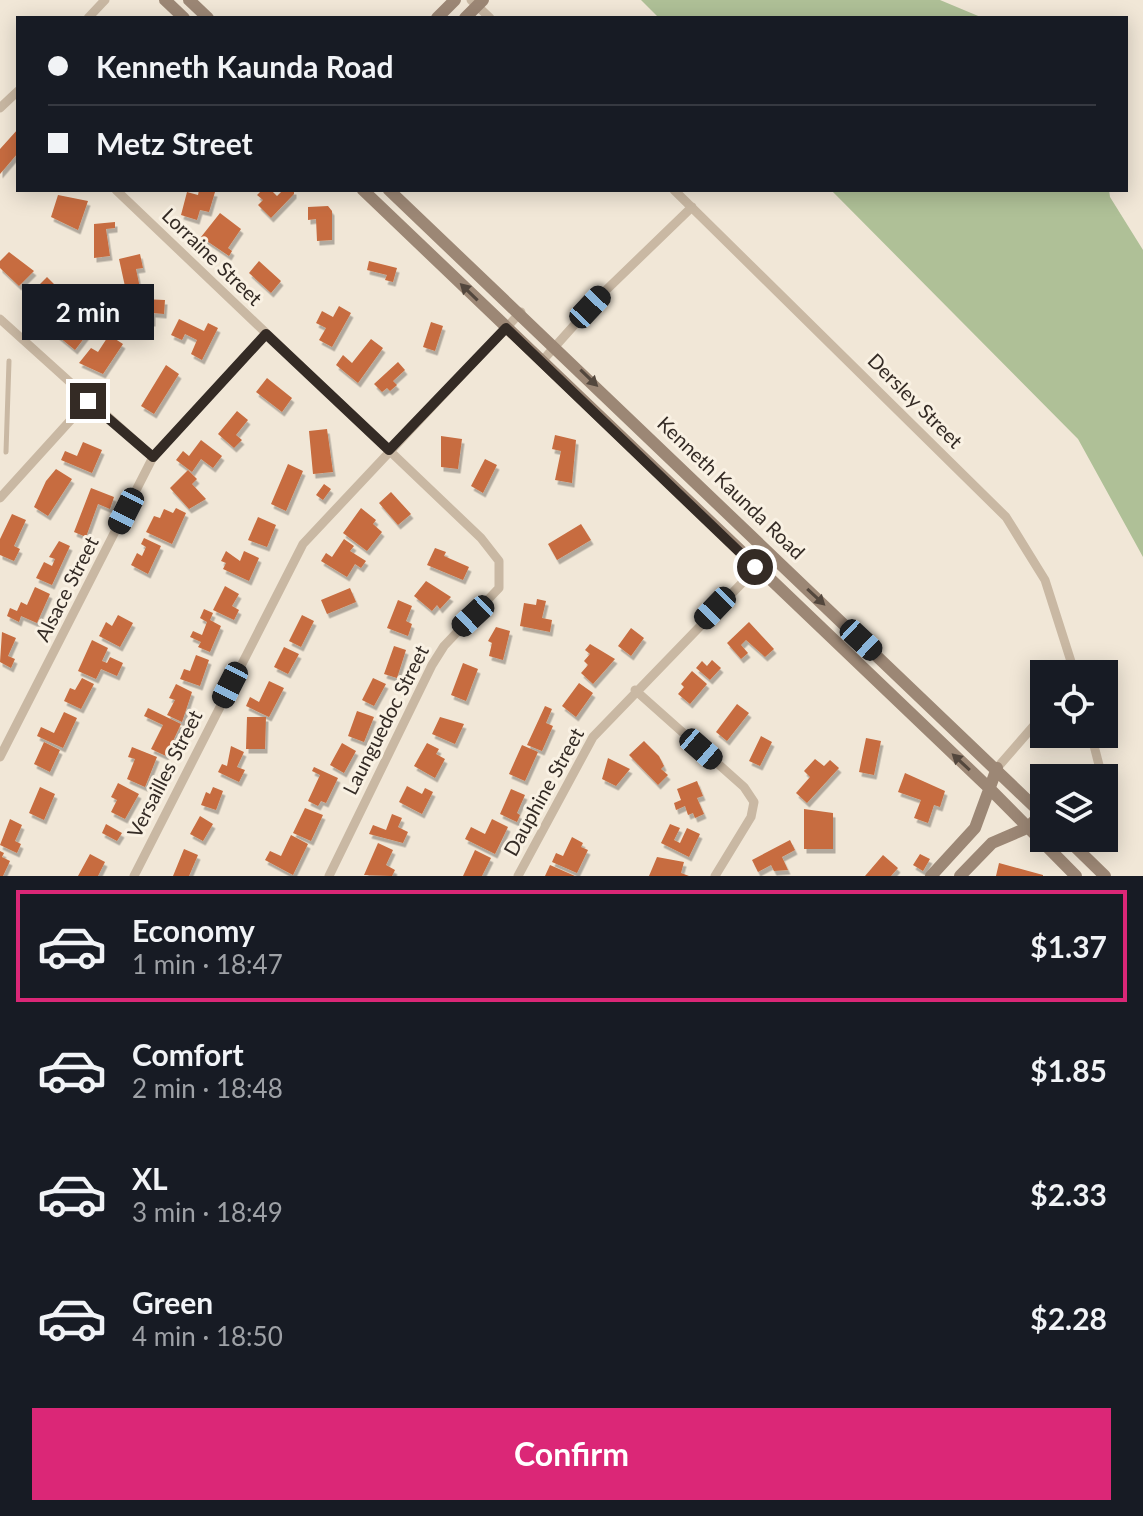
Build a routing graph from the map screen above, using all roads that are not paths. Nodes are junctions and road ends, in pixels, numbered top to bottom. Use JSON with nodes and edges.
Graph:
{"nodes":[{"id":1,"x":105,"y":0,"type":"edge"},
{"id":2,"x":165,"y":0,"type":"edge"},
{"id":3,"x":189,"y":0,"type":"edge"},
{"id":4,"x":455,"y":0,"type":"edge"},
{"id":5,"x":90,"y":16,"type":"edge"},
{"id":6,"x":182,"y":16,"type":"edge"},
{"id":7,"x":206,"y":16,"type":"edge"},
{"id":8,"x":439,"y":16,"type":"edge"},
{"id":9,"x":16,"y":95,"type":"edge"},
{"id":10,"x":0,"y":108,"type":"edge"},
{"id":11,"x":118,"y":192,"type":"edge"},
{"id":12,"x":365,"y":192,"type":"edge"},
{"id":13,"x":391,"y":192,"type":"edge"},
{"id":14,"x":676,"y":192,"type":"edge"},
{"id":15,"x":692,"y":207,"type":"junction"},
{"id":16,"x":521,"y":312,"type":"junction"},
{"id":17,"x":0,"y":319,"type":"edge"},
{"id":18,"x":506,"y":328,"type":"junction"},
{"id":19,"x":266,"y":334,"type":"junction"},
{"id":20,"x":555,"y":345,"type":"junction"},
{"id":21,"x":543,"y":360,"type":"junction"},
{"id":22,"x":9,"y":361,"type":"dead end"},
{"id":23,"x":88,"y":401,"type":"junction"},
{"id":24,"x":0,"y":405,"type":"edge"},
{"id":25,"x":8,"y":405,"type":"junction"},
{"id":26,"x":389,"y":450,"type":"junction"},
{"id":27,"x":6,"y":452,"type":"dead end"},
{"id":28,"x":153,"y":457,"type":"junction"},
{"id":29,"x":0,"y":498,"type":"edge"},
{"id":30,"x":770,"y":554,"type":"junction"},
{"id":31,"x":755,"y":567,"type":"junction"},
{"id":32,"x":1071,"y":660,"type":"edge"},
{"id":33,"x":635,"y":690,"type":"junction"},
{"id":34,"x":1030,"y":730,"type":"edge"},
{"id":35,"x":0,"y":757,"type":"edge"},
{"id":36,"x":997,"y":768,"type":"junction"},
{"id":37,"x":988,"y":787,"type":"junction"},
{"id":38,"x":1030,"y":802,"type":"edge"},
{"id":39,"x":1030,"y":826,"type":"edge"},
{"id":40,"x":1027,"y":828,"type":"junction"},
{"id":41,"x":1080,"y":852,"type":"edge"},
{"id":42,"x":134,"y":876,"type":"edge"},
{"id":43,"x":329,"y":876,"type":"edge"},
{"id":44,"x":518,"y":876,"type":"edge"},
{"id":45,"x":715,"y":876,"type":"edge"},
{"id":46,"x":931,"y":876,"type":"edge"},
{"id":47,"x":960,"y":876,"type":"edge"},
{"id":48,"x":1076,"y":876,"type":"edge"},
{"id":49,"x":1105,"y":876,"type":"edge"}],
"edges":[{"from":1,"to":5,"type":"street"},
{"from":2,"to":6,"type":"main road"},
{"from":3,"to":7,"type":"main road"},
{"from":4,"to":8,"type":"main road"},
{"from":9,"to":10,"type":"street"},
{"from":11,"to":19,"type":"street","name":"Lorraine Street"},
{"from":18,"to":12,"type":"main road","name":"Kenneth Kaunda Road","one_way":true},
{"from":13,"to":16,"type":"main road","name":"Kenneth Kaunda Road"},
{"from":14,"to":15,"type":"street","name":"Dersley Street"},
{"from":15,"to":20,"type":"street"},
{"from":15,"to":32,"type":"street","name":"Dersley Street"},
{"from":16,"to":18,"type":"street","name":"Versailles Street"},
{"from":16,"to":20,"type":"main road","name":"Kenneth Kaunda Road"},
{"from":17,"to":23,"type":"street"},
{"from":18,"to":21,"type":"main road","name":"Kenneth Kaunda Road"},
{"from":18,"to":26,"type":"street","name":"Versailles Street"},
{"from":19,"to":26,"type":"street","name":"Lorraine Street"},
{"from":19,"to":28,"type":"street","name":"Alsace Street"},
{"from":20,"to":21,"type":"street"},
{"from":20,"to":30,"type":"main road","name":"Kenneth Kaunda Road","one_way":true},
{"from":21,"to":31,"type":"main road","name":"Kenneth Kaunda Road"},
{"from":22,"to":25,"type":"lane"},
{"from":23,"to":28,"type":"street"},
{"from":23,"to":29,"type":"street"},
{"from":24,"to":25,"type":"lane"},
{"from":25,"to":27,"type":"lane"},
{"from":26,"to":42,"type":"street","name":"Versailles Street"},
{"from":26,"to":43,"type":"street","name":"Launguedoc Street"},
{"from":28,"to":35,"type":"street","name":"Alsace Street"},
{"from":30,"to":31,"type":"street","name":"Dauphine Street"},
{"from":30,"to":36,"type":"main road","name":"Kenneth Kaunda Road","one_way":true},
{"from":31,"to":33,"type":"street","name":"Dauphine Street"},
{"from":37,"to":31,"type":"main road","name":"Kenneth Kaunda Road","one_way":true},
{"from":33,"to":44,"type":"street","name":"Dauphine Street"},
{"from":33,"to":45,"type":"street"},
{"from":34,"to":36,"type":"street"},
{"from":36,"to":37,"type":"main road"},
{"from":36,"to":38,"type":"main road","name":"Kenneth Kaunda Road"},
{"from":37,"to":40,"type":"main road","name":"Kenneth Kaunda Road"},
{"from":37,"to":46,"type":"main road"},
{"from":39,"to":40,"type":"main road"},
{"from":40,"to":47,"type":"main road"},
{"from":40,"to":48,"type":"main road","name":"Kenneth Kaunda Road"},
{"from":41,"to":49,"type":"main road"}]}
